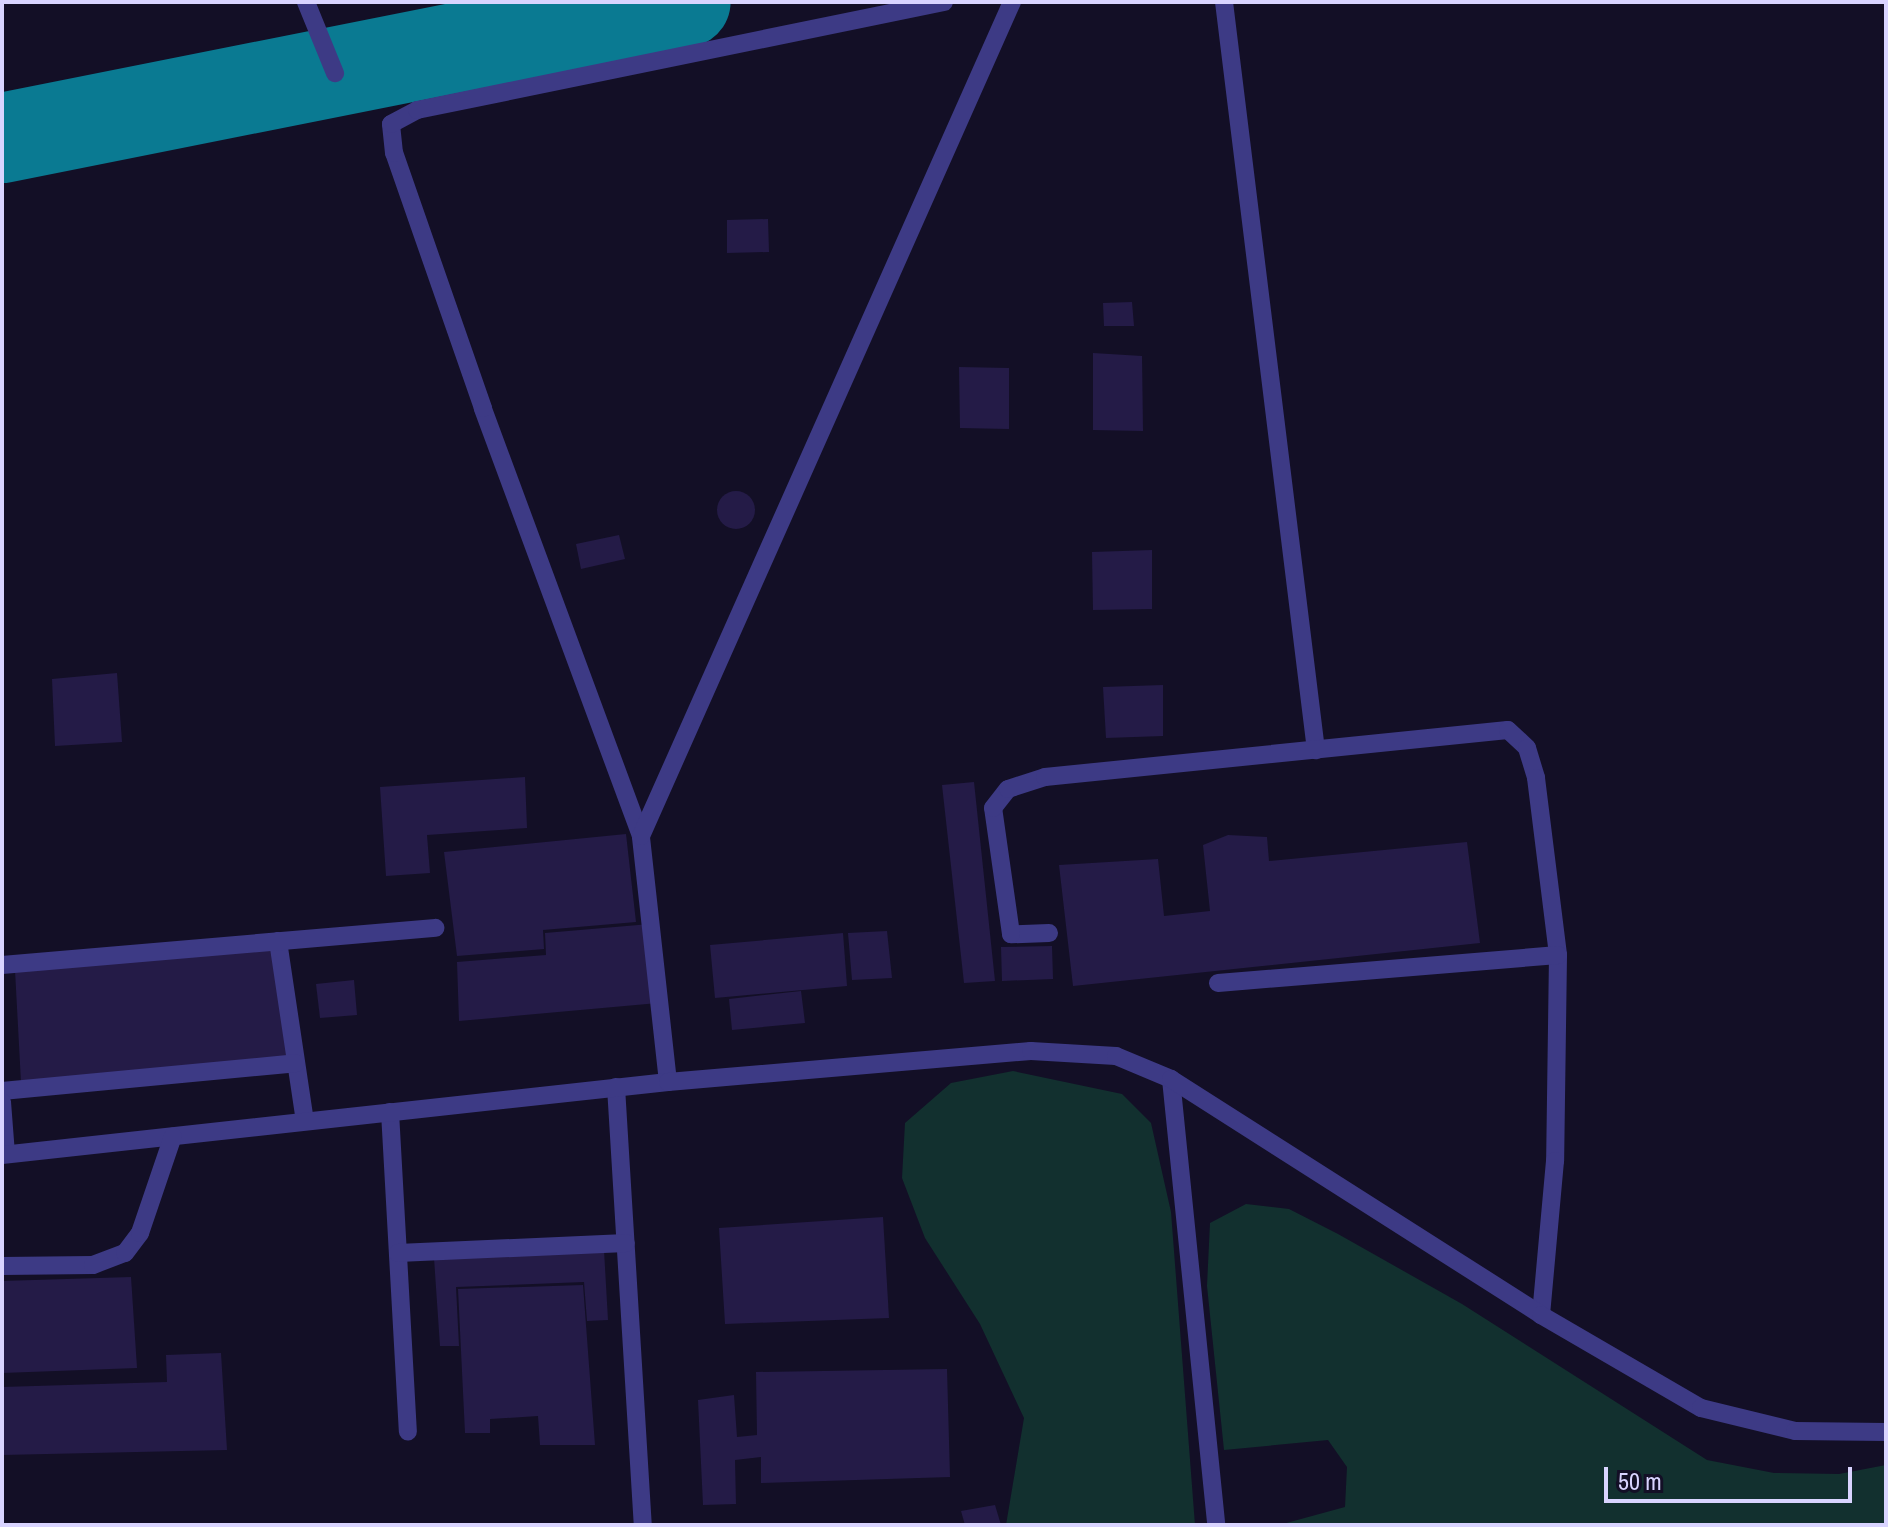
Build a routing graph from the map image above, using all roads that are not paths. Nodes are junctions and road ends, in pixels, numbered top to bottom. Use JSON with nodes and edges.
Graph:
{"nodes":[{"id":1,"x":306,"y":2,"type":"edge"},
{"id":2,"x":944,"y":2,"type":"edge"},
{"id":3,"x":1012,"y":2,"type":"edge"},
{"id":4,"x":1224,"y":2,"type":"edge"},
{"id":5,"x":335,"y":73,"type":"dead end"},
{"id":6,"x":1316,"y":750,"type":"junction"},
{"id":7,"x":641,"y":836,"type":"junction"},
{"id":8,"x":435,"y":928,"type":"dead end"},
{"id":9,"x":1049,"y":933,"type":"dead end"},
{"id":10,"x":278,"y":941,"type":"junction"},
{"id":11,"x":1558,"y":955,"type":"junction"},
{"id":12,"x":2,"y":965,"type":"edge"},
{"id":13,"x":1218,"y":983,"type":"dead end"},
{"id":14,"x":296,"y":1063,"type":"junction"},
{"id":15,"x":1171,"y":1079,"type":"junction"},
{"id":16,"x":668,"y":1082,"type":"junction"},
{"id":17,"x":616,"y":1087,"type":"junction"},
{"id":18,"x":2,"y":1091,"type":"edge"},
{"id":19,"x":2,"y":1102,"type":"edge"},
{"id":20,"x":390,"y":1112,"type":"junction"},
{"id":21,"x":305,"y":1121,"type":"junction"},
{"id":22,"x":173,"y":1136,"type":"junction"},
{"id":23,"x":4,"y":1154,"type":"edge"},
{"id":24,"x":626,"y":1243,"type":"junction"},
{"id":25,"x":398,"y":1253,"type":"junction"},
{"id":26,"x":2,"y":1266,"type":"edge"},
{"id":27,"x":1541,"y":1315,"type":"junction"},
{"id":28,"x":408,"y":1431,"type":"dead end"},
{"id":29,"x":1886,"y":1432,"type":"edge"},
{"id":30,"x":643,"y":1525,"type":"edge"},
{"id":31,"x":1216,"y":1525,"type":"edge"}],
"edges":[{"from":1,"to":5,"type":"lane"},
{"from":2,"to":7,"type":"lane"},
{"from":3,"to":7,"type":"lane"},
{"from":4,"to":6,"type":"lane"},
{"from":6,"to":9,"type":"lane"},
{"from":6,"to":11,"type":"lane"},
{"from":7,"to":16,"type":"lane"},
{"from":8,"to":10,"type":"lane"},
{"from":10,"to":12,"type":"lane"},
{"from":10,"to":14,"type":"lane"},
{"from":11,"to":13,"type":"lane"},
{"from":11,"to":27,"type":"lane"},
{"from":14,"to":18,"type":"lane"},
{"from":14,"to":21,"type":"lane"},
{"from":15,"to":16,"type":"lane"},
{"from":15,"to":27,"type":"lane"},
{"from":15,"to":31,"type":"lane"},
{"from":16,"to":17,"type":"lane"},
{"from":17,"to":20,"type":"lane"},
{"from":17,"to":24,"type":"lane"},
{"from":19,"to":23,"type":"lane"},
{"from":20,"to":21,"type":"lane"},
{"from":20,"to":25,"type":"lane"},
{"from":21,"to":22,"type":"lane"},
{"from":22,"to":23,"type":"lane"},
{"from":22,"to":26,"type":"lane"},
{"from":24,"to":25,"type":"lane"},
{"from":24,"to":30,"type":"lane"},
{"from":25,"to":28,"type":"lane"},
{"from":27,"to":29,"type":"lane"}]}
